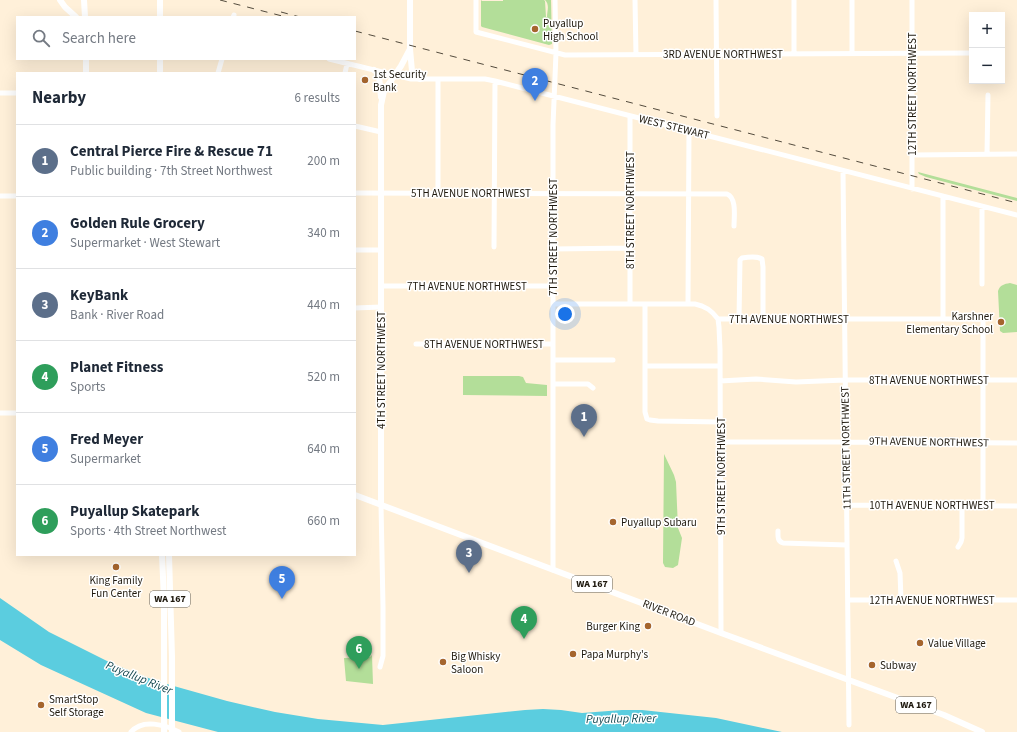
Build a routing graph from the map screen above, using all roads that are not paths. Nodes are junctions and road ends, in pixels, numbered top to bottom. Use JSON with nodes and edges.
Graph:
{"nodes":[{"id":1,"x":60,"y":0,"type":"edge"},
{"id":2,"x":84,"y":0,"type":"edge"},
{"id":3,"x":160,"y":0,"type":"edge"},
{"id":4,"x":410,"y":0,"type":"edge"},
{"id":5,"x":476,"y":0,"type":"edge"},
{"id":6,"x":555,"y":0,"type":"edge"},
{"id":7,"x":635,"y":0,"type":"edge"},
{"id":8,"x":716,"y":0,"type":"edge"},
{"id":9,"x":794,"y":0,"type":"edge"},
{"id":10,"x":852,"y":0,"type":"edge"},
{"id":11,"x":912,"y":0,"type":"edge"},
{"id":12,"x":75,"y":16,"type":"edge"},
{"id":13,"x":85,"y":16,"type":"edge"},
{"id":14,"x":160,"y":16,"type":"edge"},
{"id":15,"x":410,"y":49,"type":"junction"},
{"id":16,"x":556,"y":53,"type":"junction"},
{"id":17,"x":852,"y":53,"type":"junction"},
{"id":18,"x":912,"y":53,"type":"junction"},
{"id":19,"x":969,"y":53,"type":"edge"},
{"id":20,"x":716,"y":54,"type":"junction"},
{"id":21,"x":794,"y":54,"type":"junction"},
{"id":22,"x":636,"y":55,"type":"junction"},
{"id":23,"x":86,"y":60,"type":"edge"},
{"id":24,"x":160,"y":60,"type":"edge"},
{"id":25,"x":222,"y":60,"type":"edge"},
{"id":26,"x":333,"y":60,"type":"edge"},
{"id":27,"x":348,"y":64,"type":"junction"},
{"id":28,"x":374,"y":70,"type":"junction"},
{"id":29,"x":86,"y":72,"type":"edge"},
{"id":30,"x":160,"y":72,"type":"edge"},
{"id":31,"x":218,"y":72,"type":"edge"},
{"id":32,"x":345,"y":72,"type":"edge"},
{"id":33,"x":394,"y":75,"type":"junction"},
{"id":34,"x":420,"y":79,"type":"junction"},
{"id":35,"x":438,"y":79,"type":"junction"},
{"id":36,"x":495,"y":81,"type":"junction"},
{"id":37,"x":0,"y":93,"type":"edge"},
{"id":38,"x":16,"y":93,"type":"edge"},
{"id":39,"x":554,"y":95,"type":"junction"},
{"id":40,"x":988,"y":95,"type":"dead end"},
{"id":41,"x":382,"y":105,"type":"junction"},
{"id":42,"x":630,"y":116,"type":"junction"},
{"id":43,"x":717,"y":116,"type":"dead end"},
{"id":44,"x":356,"y":126,"type":"edge"},
{"id":45,"x":689,"y":130,"type":"junction"},
{"id":46,"x":381,"y":132,"type":"junction"},
{"id":47,"x":987,"y":154,"type":"junction"},
{"id":48,"x":1017,"y":154,"type":"edge"},
{"id":49,"x":912,"y":155,"type":"junction"},
{"id":50,"x":843,"y":171,"type":"junction"},
{"id":51,"x":912,"y":189,"type":"junction"},
{"id":52,"x":356,"y":193,"type":"edge"},
{"id":53,"x":381,"y":193,"type":"junction"},
{"id":54,"x":438,"y":193,"type":"junction"},
{"id":55,"x":494,"y":193,"type":"junction"},
{"id":56,"x":553,"y":193,"type":"junction"},
{"id":57,"x":630,"y":193,"type":"junction"},
{"id":58,"x":688,"y":193,"type":"junction"},
{"id":59,"x":0,"y":196,"type":"edge"},
{"id":60,"x":16,"y":196,"type":"edge"},
{"id":61,"x":942,"y":196,"type":"junction"},
{"id":62,"x":982,"y":207,"type":"junction"},
{"id":63,"x":1017,"y":215,"type":"edge"},
{"id":64,"x":734,"y":226,"type":"dead end"},
{"id":65,"x":494,"y":247,"type":"dead end"},
{"id":66,"x":553,"y":248,"type":"junction"},
{"id":67,"x":630,"y":248,"type":"junction"},
{"id":68,"x":356,"y":250,"type":"edge"},
{"id":69,"x":381,"y":250,"type":"junction"},
{"id":70,"x":982,"y":284,"type":"dead end"},
{"id":71,"x":381,"y":286,"type":"junction"},
{"id":72,"x":553,"y":286,"type":"junction"},
{"id":73,"x":553,"y":304,"type":"junction"},
{"id":74,"x":630,"y":304,"type":"junction"},
{"id":75,"x":645,"y":304,"type":"junction"},
{"id":76,"x":688,"y":304,"type":"junction"},
{"id":77,"x":356,"y":308,"type":"edge"},
{"id":78,"x":381,"y":308,"type":"junction"},
{"id":79,"x":718,"y":319,"type":"junction"},
{"id":80,"x":739,"y":319,"type":"junction"},
{"id":81,"x":763,"y":319,"type":"junction"},
{"id":82,"x":943,"y":319,"type":"junction"},
{"id":83,"x":844,"y":320,"type":"junction"},
{"id":84,"x":416,"y":344,"type":"dead end"},
{"id":85,"x":553,"y":344,"type":"junction"},
{"id":86,"x":553,"y":360,"type":"junction"},
{"id":87,"x":613,"y":360,"type":"dead end"},
{"id":88,"x":645,"y":366,"type":"junction"},
{"id":89,"x":720,"y":366,"type":"junction"},
{"id":90,"x":845,"y":380,"type":"junction"},
{"id":91,"x":984,"y":380,"type":"junction"},
{"id":92,"x":1017,"y":380,"type":"edge"},
{"id":93,"x":720,"y":381,"type":"junction"},
{"id":94,"x":553,"y":384,"type":"junction"},
{"id":95,"x":593,"y":388,"type":"dead end"},
{"id":96,"x":0,"y":413,"type":"edge"},
{"id":97,"x":16,"y":413,"type":"edge"},
{"id":98,"x":720,"y":422,"type":"junction"},
{"id":99,"x":721,"y":442,"type":"junction"},
{"id":100,"x":846,"y":442,"type":"junction"},
{"id":101,"x":983,"y":443,"type":"junction"},
{"id":102,"x":1017,"y":443,"type":"edge"},
{"id":103,"x":356,"y":495,"type":"edge"},
{"id":104,"x":381,"y":504,"type":"junction"},
{"id":105,"x":846,"y":505,"type":"junction"},
{"id":106,"x":962,"y":505,"type":"junction"},
{"id":107,"x":984,"y":505,"type":"junction"},
{"id":108,"x":1017,"y":506,"type":"edge"},
{"id":109,"x":778,"y":531,"type":"dead end"},
{"id":110,"x":847,"y":545,"type":"junction"},
{"id":111,"x":958,"y":547,"type":"dead end"},
{"id":112,"x":162,"y":556,"type":"edge"},
{"id":113,"x":169,"y":556,"type":"edge"},
{"id":114,"x":896,"y":561,"type":"dead end"},
{"id":115,"x":554,"y":570,"type":"junction"},
{"id":116,"x":848,"y":600,"type":"junction"},
{"id":117,"x":901,"y":600,"type":"junction"},
{"id":118,"x":1017,"y":600,"type":"edge"},
{"id":119,"x":721,"y":632,"type":"junction"},
{"id":120,"x":380,"y":667,"type":"dead end"},
{"id":121,"x":849,"y":679,"type":"junction"},
{"id":122,"x":849,"y":725,"type":"dead end"},
{"id":123,"x":131,"y":732,"type":"edge"},
{"id":124,"x":164,"y":732,"type":"edge"},
{"id":125,"x":172,"y":732,"type":"edge"},
{"id":126,"x":179,"y":732,"type":"edge"},
{"id":127,"x":982,"y":732,"type":"edge"}],
"edges":[{"from":1,"to":12,"type":"main road"},
{"from":2,"to":13,"type":"main road"},
{"from":3,"to":14,"type":"main road"},
{"from":4,"to":15,"type":"main road"},
{"from":5,"to":16,"type":"street","name":"3RD AVENUE NORTHWEST"},
{"from":6,"to":16,"type":"street","name":"7TH STREET NORTHWEST"},
{"from":7,"to":22,"type":"street"},
{"from":8,"to":20,"type":"street"},
{"from":9,"to":21,"type":"street"},
{"from":10,"to":17,"type":"street"},
{"from":11,"to":18,"type":"street","name":"12TH STREET NORTHWEST"},
{"from":15,"to":33,"type":"main road","name":"4TH STREET NORTHWEST"},
{"from":15,"to":34,"type":"main road"},
{"from":16,"to":22,"type":"street","name":"3RD AVENUE NORTHWEST"},
{"from":16,"to":39,"type":"street","name":"7TH STREET NORTHWEST"},
{"from":17,"to":18,"type":"street","name":"3RD AVENUE NORTHWEST"},
{"from":17,"to":21,"type":"street","name":"3RD AVENUE NORTHWEST"},
{"from":18,"to":19,"type":"street","name":"3RD AVENUE NORTHWEST"},
{"from":18,"to":49,"type":"street","name":"12TH STREET NORTHWEST"},
{"from":20,"to":21,"type":"street","name":"3RD AVENUE NORTHWEST"},
{"from":20,"to":22,"type":"street","name":"3RD AVENUE NORTHWEST"},
{"from":20,"to":43,"type":"street"},
{"from":23,"to":29,"type":"main road"},
{"from":24,"to":30,"type":"main road"},
{"from":25,"to":31,"type":"street"},
{"from":26,"to":27,"type":"street","name":"WEST STEWART"},
{"from":27,"to":28,"type":"street","name":"WEST STEWART"},
{"from":27,"to":32,"type":"street"},
{"from":28,"to":33,"type":"street","name":"WEST STEWART"},
{"from":28,"to":41,"type":"main road"},
{"from":33,"to":34,"type":"street","name":"WEST STEWART"},
{"from":33,"to":41,"type":"main road","name":"4TH STREET NORTHWEST"},
{"from":34,"to":35,"type":"street","name":"WEST STEWART"},
{"from":35,"to":36,"type":"street","name":"WEST STEWART"},
{"from":35,"to":54,"type":"street"},
{"from":36,"to":39,"type":"street","name":"WEST STEWART"},
{"from":36,"to":55,"type":"street"},
{"from":37,"to":38,"type":"street"},
{"from":39,"to":42,"type":"street","name":"WEST STEWART"},
{"from":39,"to":56,"type":"street","name":"7TH STREET NORTHWEST"},
{"from":40,"to":47,"type":"street"},
{"from":41,"to":46,"type":"main road","name":"4TH STREET NORTHWEST"},
{"from":42,"to":45,"type":"street","name":"WEST STEWART"},
{"from":42,"to":57,"type":"street","name":"8TH STREET NORTHWEST"},
{"from":44,"to":46,"type":"street"},
{"from":45,"to":50,"type":"street","name":"WEST STEWART"},
{"from":45,"to":58,"type":"street"},
{"from":46,"to":53,"type":"main road","name":"4TH STREET NORTHWEST"},
{"from":47,"to":48,"type":"street"},
{"from":47,"to":49,"type":"street"},
{"from":49,"to":51,"type":"street","name":"12TH STREET NORTHWEST"},
{"from":50,"to":51,"type":"street","name":"WEST STEWART"},
{"from":50,"to":83,"type":"street","name":"11TH STREET NORTHWEST"},
{"from":51,"to":61,"type":"street","name":"WEST STEWART"},
{"from":52,"to":53,"type":"street","name":"5TH AVENUE NORTHWEST"},
{"from":53,"to":54,"type":"street","name":"5TH AVENUE NORTHWEST"},
{"from":53,"to":69,"type":"main road","name":"4TH STREET NORTHWEST"},
{"from":54,"to":55,"type":"street","name":"5TH AVENUE NORTHWEST"},
{"from":55,"to":56,"type":"street","name":"5TH AVENUE NORTHWEST"},
{"from":55,"to":65,"type":"street"},
{"from":56,"to":57,"type":"street","name":"5TH AVENUE NORTHWEST"},
{"from":56,"to":66,"type":"street","name":"7TH STREET NORTHWEST"},
{"from":57,"to":58,"type":"street","name":"5TH AVENUE NORTHWEST"},
{"from":57,"to":67,"type":"street","name":"8TH STREET NORTHWEST"},
{"from":58,"to":64,"type":"street","name":"5TH AVENUE NORTHWEST"},
{"from":58,"to":76,"type":"street"},
{"from":59,"to":60,"type":"street"},
{"from":61,"to":62,"type":"street","name":"WEST STEWART"},
{"from":61,"to":82,"type":"street"},
{"from":62,"to":63,"type":"street","name":"WEST STEWART"},
{"from":62,"to":70,"type":"street"},
{"from":66,"to":67,"type":"street"},
{"from":66,"to":72,"type":"street","name":"7TH STREET NORTHWEST"},
{"from":67,"to":74,"type":"street","name":"8TH STREET NORTHWEST"},
{"from":68,"to":69,"type":"street"},
{"from":69,"to":71,"type":"main road","name":"4TH STREET NORTHWEST"},
{"from":71,"to":72,"type":"street","name":"7TH AVENUE NORTHWEST"},
{"from":71,"to":78,"type":"main road","name":"4TH STREET NORTHWEST"},
{"from":72,"to":73,"type":"street","name":"7TH STREET NORTHWEST"},
{"from":73,"to":74,"type":"street","name":"7TH AVENUE NORTHWEST"},
{"from":73,"to":85,"type":"street","name":"7TH STREET NORTHWEST"},
{"from":74,"to":75,"type":"street","name":"7TH AVENUE NORTHWEST"},
{"from":75,"to":76,"type":"street","name":"7TH AVENUE NORTHWEST"},
{"from":75,"to":88,"type":"street"},
{"from":76,"to":79,"type":"street","name":"7TH AVENUE NORTHWEST"},
{"from":77,"to":78,"type":"street"},
{"from":78,"to":104,"type":"main road","name":"4TH STREET NORTHWEST"},
{"from":79,"to":80,"type":"street","name":"7TH AVENUE NORTHWEST"},
{"from":79,"to":89,"type":"street","name":"9TH STREET NORTHWEST"},
{"from":80,"to":81,"type":"street","name":"7TH AVENUE NORTHWEST"},
{"from":80,"to":81,"type":"street"},
{"from":81,"to":83,"type":"street","name":"7TH AVENUE NORTHWEST"},
{"from":82,"to":83,"type":"street","name":"7TH AVENUE NORTHWEST"},
{"from":82,"to":91,"type":"street","name":"7TH AVENUE NORTHWEST"},
{"from":83,"to":90,"type":"street","name":"11TH STREET NORTHWEST"},
{"from":84,"to":85,"type":"street","name":"8TH AVENUE NORTHWEST"},
{"from":85,"to":86,"type":"street","name":"7TH STREET NORTHWEST"},
{"from":86,"to":87,"type":"street"},
{"from":86,"to":94,"type":"street","name":"7TH STREET NORTHWEST"},
{"from":88,"to":89,"type":"street"},
{"from":88,"to":98,"type":"street"},
{"from":89,"to":93,"type":"street","name":"9TH STREET NORTHWEST"},
{"from":90,"to":91,"type":"street","name":"8TH AVENUE NORTHWEST"},
{"from":90,"to":93,"type":"street","name":"8TH AVENUE NORTHWEST"},
{"from":90,"to":100,"type":"street","name":"11TH STREET NORTHWEST"},
{"from":91,"to":92,"type":"street","name":"8TH AVENUE NORTHWEST"},
{"from":91,"to":101,"type":"street"},
{"from":93,"to":98,"type":"street","name":"9TH STREET NORTHWEST"},
{"from":94,"to":95,"type":"street"},
{"from":94,"to":115,"type":"street","name":"7TH STREET NORTHWEST"},
{"from":96,"to":97,"type":"street"},
{"from":98,"to":99,"type":"street","name":"9TH STREET NORTHWEST"},
{"from":99,"to":100,"type":"street","name":"9TH AVENUE NORTHWEST"},
{"from":99,"to":119,"type":"street","name":"9TH STREET NORTHWEST"},
{"from":100,"to":101,"type":"street","name":"9TH AVENUE NORTHWEST"},
{"from":100,"to":105,"type":"street","name":"11TH STREET NORTHWEST"},
{"from":101,"to":102,"type":"street","name":"9TH AVENUE NORTHWEST"},
{"from":101,"to":107,"type":"street"},
{"from":103,"to":104,"type":"main road","name":"RIVER ROAD","number":"WA 167"},
{"from":104,"to":115,"type":"main road","name":"RIVER ROAD","number":"WA 167"},
{"from":104,"to":120,"type":"street","name":"4TH STREET NORTHWEST"},
{"from":105,"to":106,"type":"street","name":"10TH AVENUE NORTHWEST"},
{"from":105,"to":110,"type":"street","name":"11TH STREET NORTHWEST"},
{"from":106,"to":107,"type":"street","name":"10TH AVENUE NORTHWEST"},
{"from":106,"to":111,"type":"street"},
{"from":107,"to":108,"type":"street","name":"10TH AVENUE NORTHWEST"},
{"from":109,"to":110,"type":"street"},
{"from":110,"to":116,"type":"street","name":"11TH STREET NORTHWEST"},
{"from":112,"to":124,"type":"main road","number":"WA 167"},
{"from":113,"to":125,"type":"main road","number":"WA 167"},
{"from":114,"to":117,"type":"street"},
{"from":115,"to":119,"type":"main road","name":"RIVER ROAD","number":"WA 167"},
{"from":116,"to":117,"type":"street","name":"12TH AVENUE NORTHWEST"},
{"from":116,"to":121,"type":"street","name":"11TH STREET NORTHWEST"},
{"from":117,"to":118,"type":"street","name":"12TH AVENUE NORTHWEST"},
{"from":119,"to":121,"type":"main road","name":"RIVER ROAD","number":"WA 167"},
{"from":121,"to":122,"type":"street","name":"11TH STREET NORTHWEST"},
{"from":121,"to":127,"type":"main road","name":"RIVER ROAD","number":"WA 167"},
{"from":123,"to":126,"type":"street"}]}
